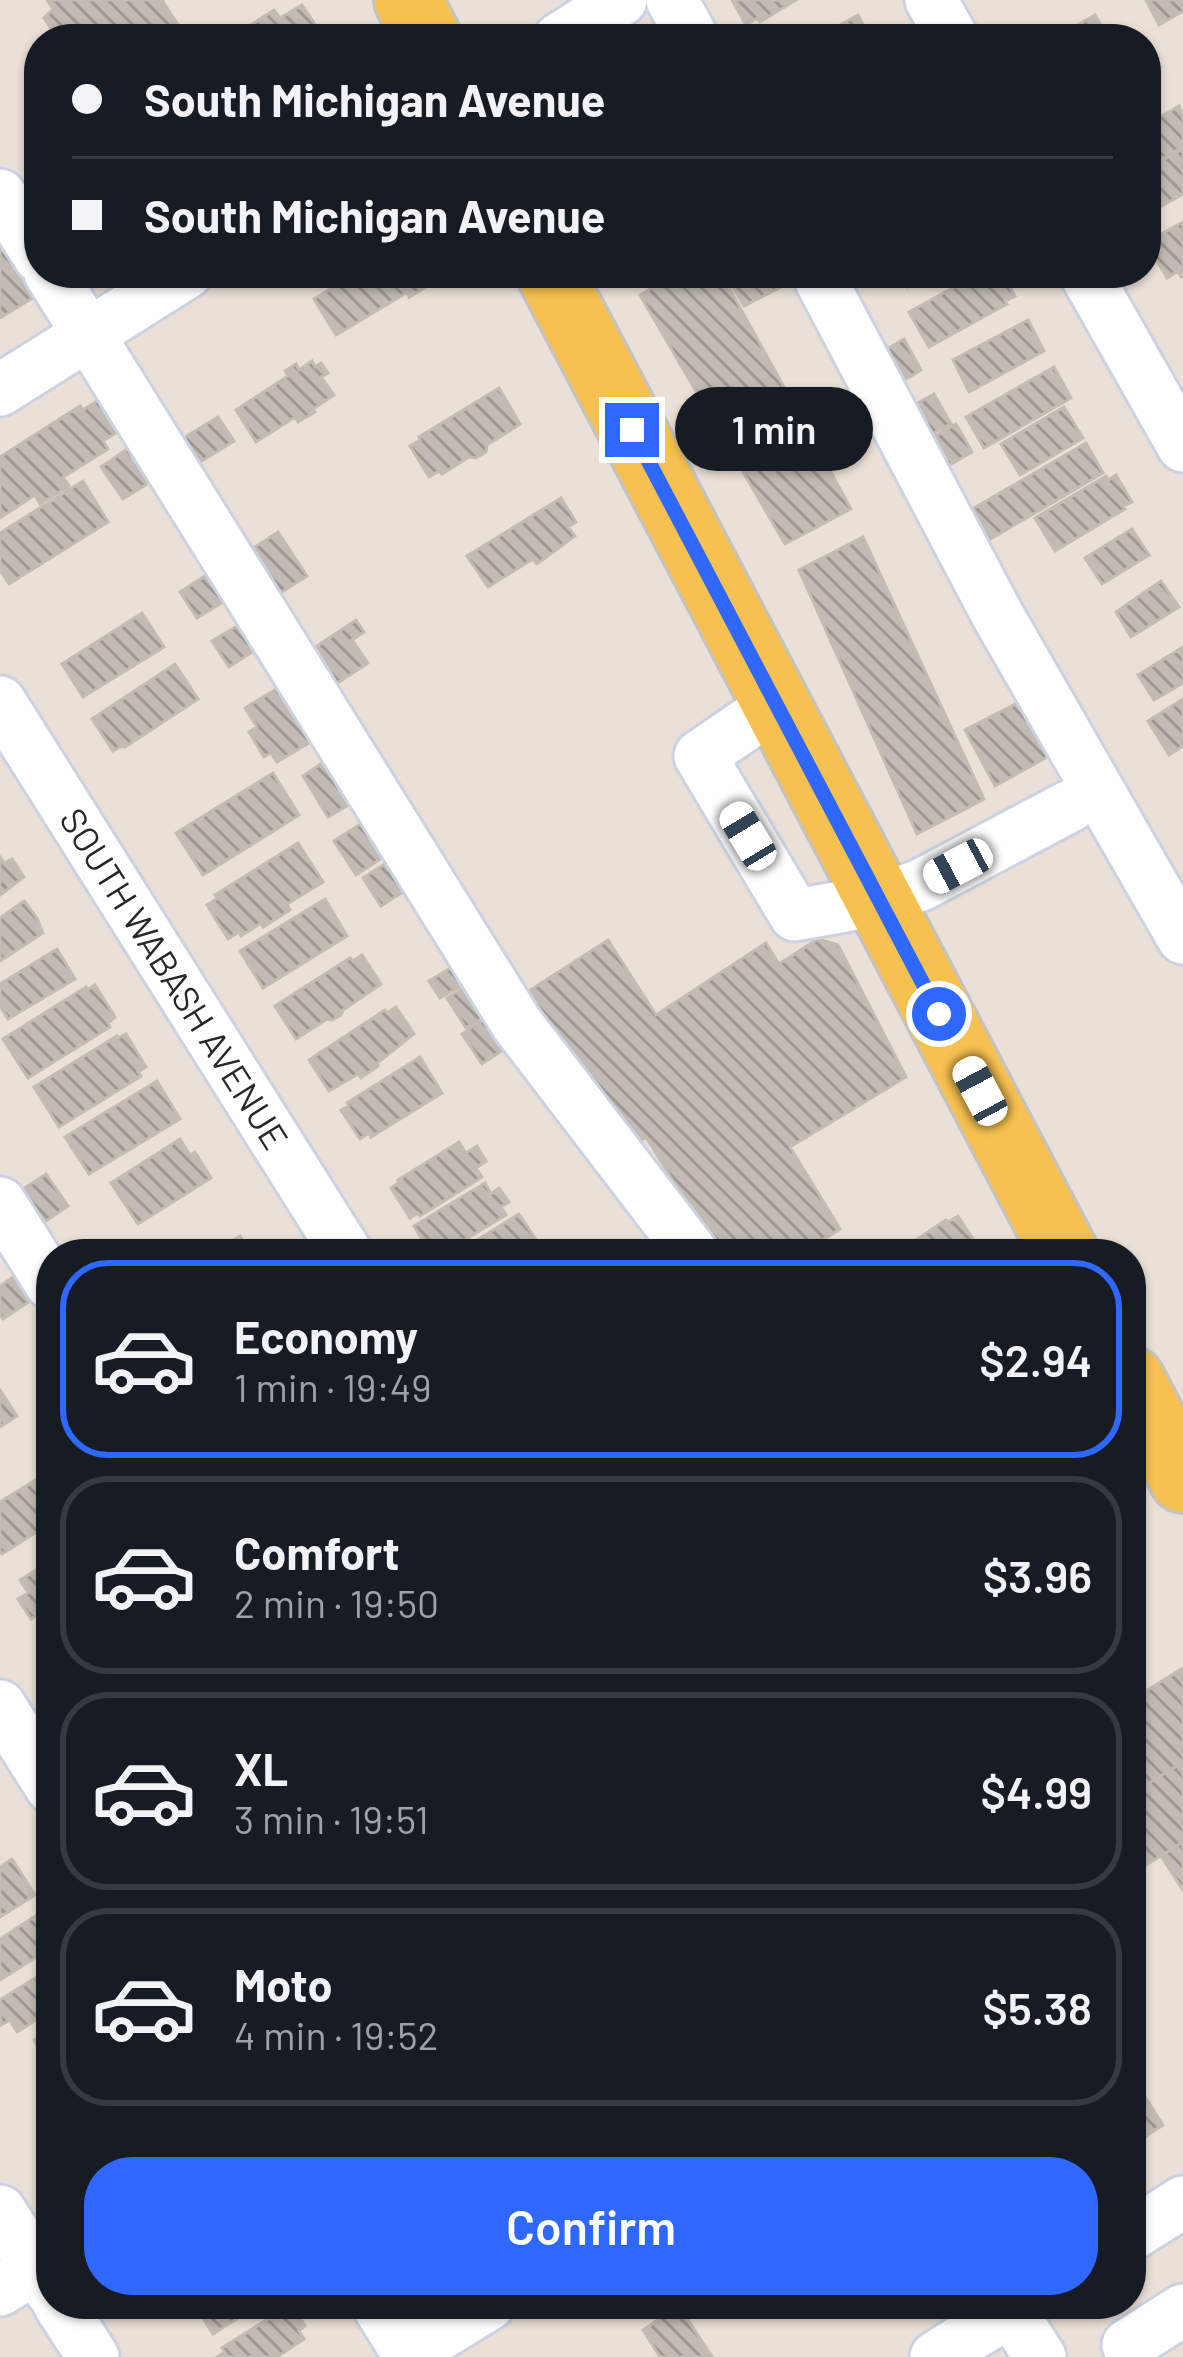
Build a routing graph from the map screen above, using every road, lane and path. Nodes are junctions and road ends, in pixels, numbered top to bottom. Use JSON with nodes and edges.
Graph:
{"nodes":[{"id":1,"x":622,"y":0,"type":"edge"},
{"id":2,"x":583,"y":24,"type":"edge"},
{"id":3,"x":0,"y":195,"type":"edge"},
{"id":4,"x":24,"y":233,"type":"edge"},
{"id":5,"x":59,"y":288,"type":"edge"},
{"id":6,"x":162,"y":288,"type":"edge"},
{"id":7,"x":558,"y":288,"type":"edge"},
{"id":8,"x":825,"y":288,"type":"edge"},
{"id":9,"x":1093,"y":288,"type":"edge"},
{"id":10,"x":88,"y":334,"type":"junction"},
{"id":11,"x":0,"y":390,"type":"edge"},
{"id":12,"x":1183,"y":446,"type":"edge"},
{"id":13,"x":0,"y":702,"type":"edge"},
{"id":14,"x":776,"y":704,"type":"junction"},
{"id":15,"x":1070,"y":806,"type":"dead end"},
{"id":16,"x":879,"y":900,"type":"junction"},
{"id":17,"x":1183,"y":938,"type":"edge"},
{"id":18,"x":0,"y":1203,"type":"edge"},
{"id":19,"x":338,"y":1239,"type":"edge"},
{"id":20,"x":682,"y":1239,"type":"edge"},
{"id":21,"x":1057,"y":1239,"type":"edge"},
{"id":22,"x":36,"y":1260,"type":"edge"},
{"id":23,"x":1146,"y":1409,"type":"edge"},
{"id":24,"x":1183,"y":1479,"type":"edge"},
{"id":25,"x":0,"y":1706,"type":"edge"},
{"id":26,"x":36,"y":1763,"type":"edge"},
{"id":27,"x":1183,"y":2202,"type":"edge"},
{"id":28,"x":0,"y":2210,"type":"edge"},
{"id":29,"x":1146,"y":2225,"type":"edge"},
{"id":30,"x":36,"y":2276,"type":"edge"},
{"id":31,"x":1183,"y":2310,"type":"edge"},
{"id":32,"x":66,"y":2319,"type":"edge"},
{"id":33,"x":387,"y":2319,"type":"edge"},
{"id":34,"x":466,"y":2319,"type":"edge"},
{"id":35,"x":993,"y":2319,"type":"edge"},
{"id":36,"x":1020,"y":2319,"type":"edge"},
{"id":37,"x":1128,"y":2345,"type":"dead end"},
{"id":38,"x":410,"y":2356,"type":"edge"},
{"id":39,"x":93,"y":2357,"type":"edge"},
{"id":40,"x":936,"y":2357,"type":"edge"},
{"id":41,"x":1040,"y":2357,"type":"edge"}],
"edges":[{"from":1,"to":2,"type":"street"},
{"from":3,"to":4,"type":"street"},
{"from":5,"to":10,"type":"street"},
{"from":6,"to":10,"type":"street"},
{"from":7,"to":14,"type":"main road"},
{"from":8,"to":17,"type":"street"},
{"from":9,"to":12,"type":"street"},
{"from":10,"to":11,"type":"street"},
{"from":10,"to":20,"type":"street"},
{"from":13,"to":19,"type":"street","name":"SOUTH WABASH AVENUE"},
{"from":14,"to":16,"type":"main road"},
{"from":14,"to":16,"type":"street"},
{"from":15,"to":16,"type":"street"},
{"from":16,"to":21,"type":"main road"},
{"from":18,"to":22,"type":"street"},
{"from":23,"to":24,"type":"main road"},
{"from":25,"to":26,"type":"street"},
{"from":27,"to":29,"type":"street"},
{"from":28,"to":30,"type":"street"},
{"from":31,"to":37,"type":"street"},
{"from":32,"to":39,"type":"street"},
{"from":33,"to":38,"type":"street"},
{"from":34,"to":38,"type":"street"},
{"from":35,"to":40,"type":"street"},
{"from":36,"to":41,"type":"street"}]}
